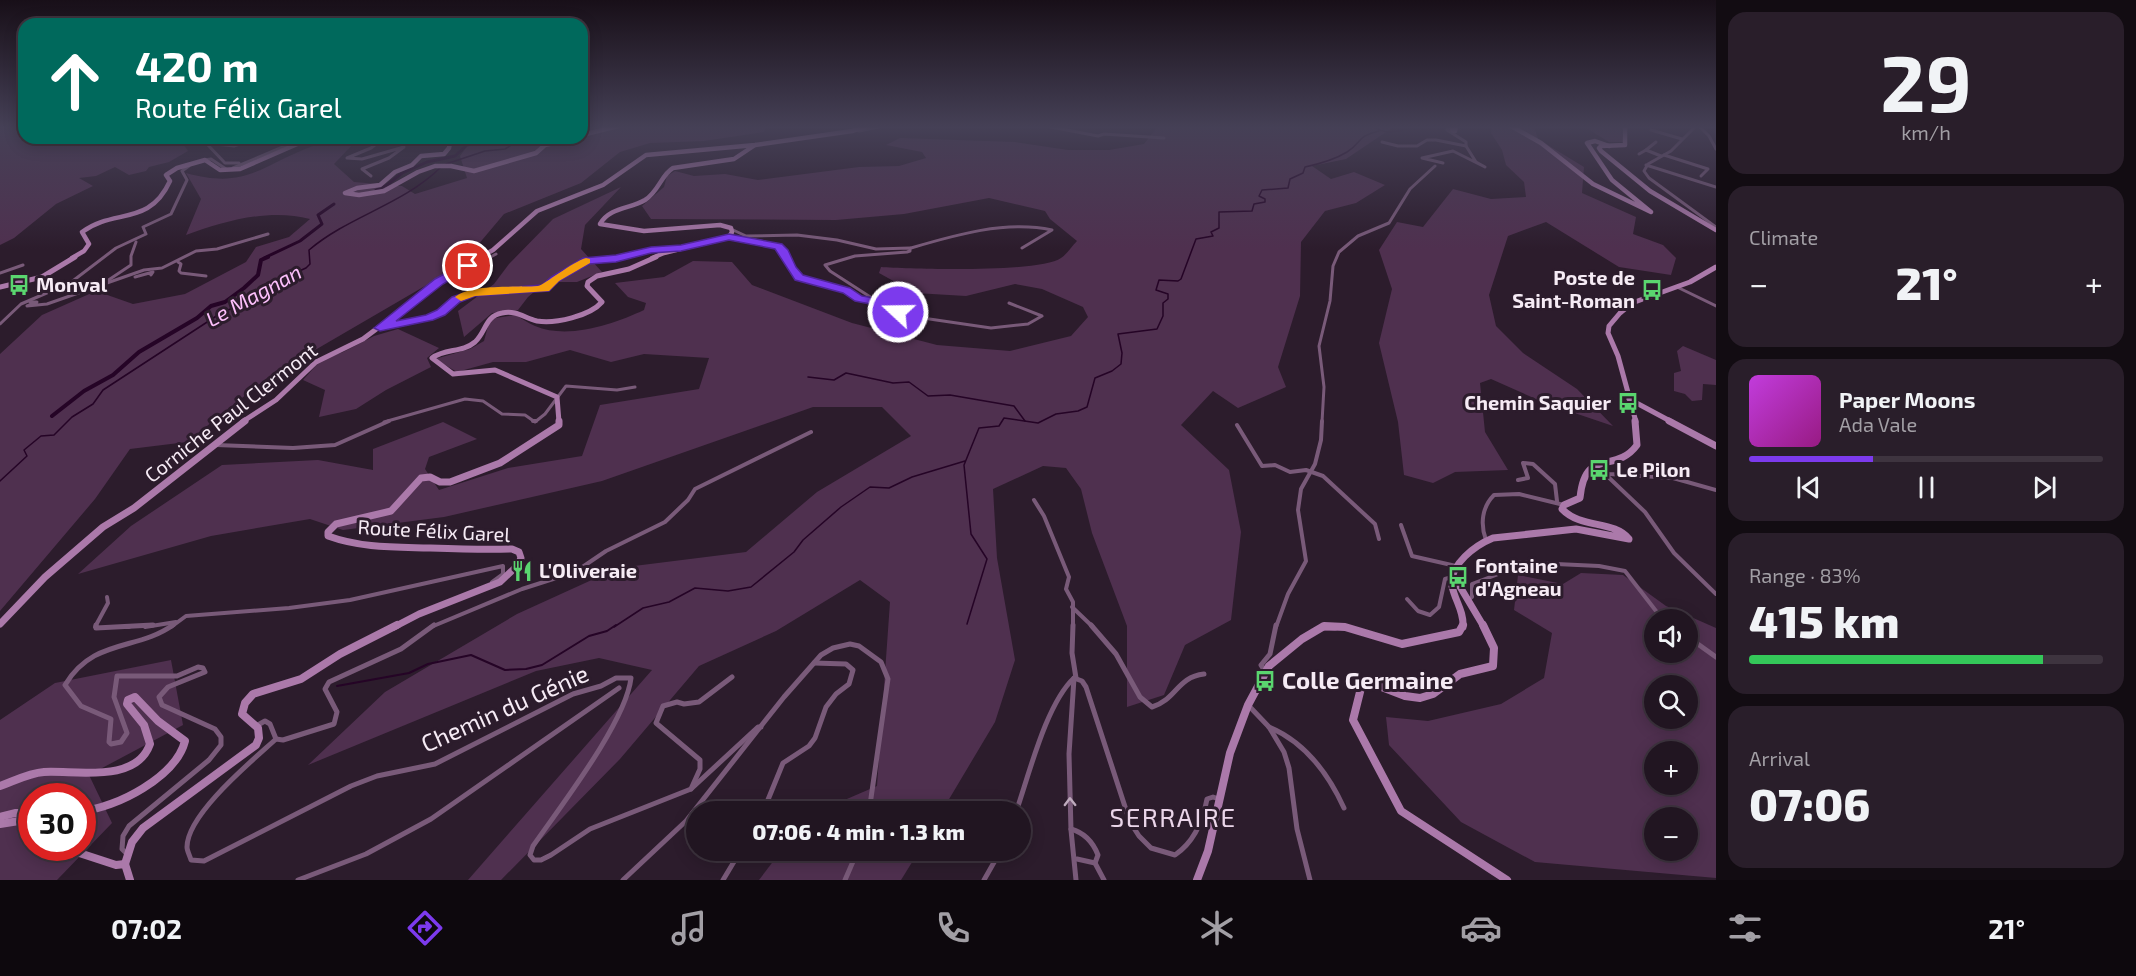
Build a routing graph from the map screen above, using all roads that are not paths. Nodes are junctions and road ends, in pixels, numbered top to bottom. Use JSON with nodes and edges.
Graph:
{"nodes":[{"id":1,"x":181,"y":167,"type":"edge"},
{"id":2,"x":188,"y":167,"type":"edge"},
{"id":3,"x":216,"y":167,"type":"edge"},
{"id":4,"x":241,"y":167,"type":"edge"},
{"id":5,"x":367,"y":167,"type":"edge"},
{"id":6,"x":407,"y":167,"type":"edge"},
{"id":7,"x":437,"y":167,"type":"edge"},
{"id":8,"x":448,"y":167,"type":"edge"},
{"id":9,"x":488,"y":167,"type":"edge"},
{"id":10,"x":630,"y":167,"type":"edge"},
{"id":11,"x":680,"y":167,"type":"edge"},
{"id":12,"x":1434,"y":167,"type":"edge"},
{"id":13,"x":1572,"y":167,"type":"edge"},
{"id":14,"x":1601,"y":167,"type":"edge"},
{"id":15,"x":1618,"y":167,"type":"edge"},
{"id":16,"x":1645,"y":167,"type":"edge"},
{"id":17,"x":1653,"y":167,"type":"edge"},
{"id":18,"x":1701,"y":167,"type":"edge"},
{"id":19,"x":370,"y":176,"type":"dead end"},
{"id":20,"x":1701,"y":176,"type":"dead end"},
{"id":21,"x":1716,"y":187,"type":"edge"},
{"id":22,"x":730,"y":228,"type":"junction"},
{"id":23,"x":1716,"y":229,"type":"edge"},
{"id":24,"x":268,"y":234,"type":"dead end"},
{"id":25,"x":733,"y":238,"type":"junction"},
{"id":26,"x":136,"y":242,"type":"dead end"},
{"id":27,"x":681,"y":248,"type":"junction"},
{"id":28,"x":910,"y":248,"type":"junction"},
{"id":29,"x":1022,"y":248,"type":"dead end"},
{"id":30,"x":495,"y":254,"type":"dead end"},
{"id":31,"x":178,"y":262,"type":"junction"},
{"id":32,"x":23,"y":265,"type":"dead end"},
{"id":33,"x":1716,"y":267,"type":"edge"},
{"id":34,"x":0,"y":273,"type":"edge"},
{"id":35,"x":151,"y":275,"type":"dead end"},
{"id":36,"x":206,"y":276,"type":"dead end"},
{"id":37,"x":448,"y":277,"type":"junction"},
{"id":38,"x":105,"y":283,"type":"junction"},
{"id":39,"x":1676,"y":287,"type":"junction"},
{"id":40,"x":0,"y":288,"type":"edge"},
{"id":41,"x":878,"y":302,"type":"junction"},
{"id":42,"x":1010,"y":303,"type":"dead end"},
{"id":43,"x":21,"y":304,"type":"junction"},
{"id":44,"x":1716,"y":306,"type":"edge"},
{"id":45,"x":0,"y":324,"type":"edge"},
{"id":46,"x":380,"y":328,"type":"junction"},
{"id":47,"x":635,"y":387,"type":"dead end"},
{"id":48,"x":557,"y":397,"type":"junction"},
{"id":49,"x":1629,"y":399,"type":"junction"},
{"id":50,"x":1238,"y":425,"type":"dead end"},
{"id":51,"x":811,"y":432,"type":"dead end"},
{"id":52,"x":212,"y":444,"type":"junction"},
{"id":53,"x":1716,"y":446,"type":"edge"},
{"id":54,"x":1590,"y":470,"type":"junction"},
{"id":55,"x":1311,"y":471,"type":"junction"},
{"id":56,"x":1604,"y":473,"type":"junction"},
{"id":57,"x":1518,"y":480,"type":"dead end"},
{"id":58,"x":1716,"y":490,"type":"edge"},
{"id":59,"x":1034,"y":500,"type":"dead end"},
{"id":60,"x":1557,"y":501,"type":"junction"},
{"id":61,"x":1564,"y":505,"type":"junction"},
{"id":62,"x":1401,"y":525,"type":"dead end"},
{"id":63,"x":1379,"y":539,"type":"dead end"},
{"id":64,"x":1486,"y":540,"type":"junction"},
{"id":65,"x":1457,"y":566,"type":"junction"},
{"id":66,"x":1452,"y":578,"type":"junction"},
{"id":67,"x":484,"y":589,"type":"junction"},
{"id":68,"x":1716,"y":594,"type":"edge"},
{"id":69,"x":107,"y":597,"type":"dead end"},
{"id":70,"x":1407,"y":599,"type":"dead end"},
{"id":71,"x":1467,"y":600,"type":"junction"},
{"id":72,"x":1072,"y":607,"type":"junction"},
{"id":73,"x":1653,"y":609,"type":"edge"},
{"id":74,"x":176,"y":622,"type":"junction"},
{"id":75,"x":0,"y":624,"type":"edge"},
{"id":76,"x":1698,"y":644,"type":"edge"},
{"id":77,"x":1716,"y":657,"type":"edge"},
{"id":78,"x":814,"y":663,"type":"junction"},
{"id":79,"x":1265,"y":671,"type":"junction"},
{"id":80,"x":1204,"y":674,"type":"dead end"},
{"id":81,"x":732,"y":677,"type":"dead end"},
{"id":82,"x":1075,"y":678,"type":"junction"},
{"id":83,"x":619,"y":688,"type":"dead end"},
{"id":84,"x":1248,"y":705,"type":"junction"},
{"id":85,"x":256,"y":726,"type":"junction"},
{"id":86,"x":761,"y":727,"type":"junction"},
{"id":87,"x":1269,"y":727,"type":"junction"},
{"id":88,"x":276,"y":740,"type":"junction"},
{"id":89,"x":0,"y":786,"type":"edge"},
{"id":90,"x":690,"y":789,"type":"junction"},
{"id":91,"x":1220,"y":799,"type":"junction"},
{"id":92,"x":767,"y":801,"type":"edge"},
{"id":93,"x":871,"y":801,"type":"edge"},
{"id":94,"x":1020,"y":801,"type":"edge"},
{"id":95,"x":96,"y":808,"type":"edge"},
{"id":96,"x":1344,"y":808,"type":"dead end"},
{"id":97,"x":18,"y":813,"type":"edge"},
{"id":98,"x":0,"y":818,"type":"edge"},
{"id":99,"x":18,"y":821,"type":"edge"},
{"id":100,"x":0,"y":824,"type":"edge"},
{"id":101,"x":1071,"y":829,"type":"junction"},
{"id":102,"x":126,"y":859,"type":"junction"},
{"id":103,"x":1077,"y":859,"type":"junction"},
{"id":104,"x":96,"y":860,"type":"edge"},
{"id":105,"x":734,"y":861,"type":"edge"},
{"id":106,"x":853,"y":861,"type":"edge"},
{"id":107,"x":996,"y":861,"type":"edge"},
{"id":108,"x":1095,"y":863,"type":"junction"},
{"id":109,"x":130,"y":880,"type":"edge"},
{"id":110,"x":298,"y":880,"type":"edge"},
{"id":111,"x":623,"y":880,"type":"edge"},
{"id":112,"x":723,"y":880,"type":"edge"},
{"id":113,"x":845,"y":880,"type":"edge"},
{"id":114,"x":984,"y":880,"type":"edge"},
{"id":115,"x":1076,"y":880,"type":"edge"},
{"id":116,"x":1104,"y":880,"type":"edge"},
{"id":117,"x":1197,"y":880,"type":"edge"},
{"id":118,"x":1310,"y":880,"type":"edge"},
{"id":119,"x":1507,"y":880,"type":"edge"}],
"edges":[{"from":1,"to":40,"type":"street"},
{"from":2,"to":43,"type":"street"},
{"from":3,"to":4,"type":"street"},
{"from":5,"to":19,"type":"street"},
{"from":6,"to":7,"type":"street"},
{"from":8,"to":9,"type":"street"},
{"from":10,"to":37,"type":"street","name":"Corniche Paul Clermont"},
{"from":11,"to":22,"type":"street"},
{"from":12,"to":55,"type":"street"},
{"from":13,"to":14,"type":"street"},
{"from":15,"to":23,"type":"street"},
{"from":16,"to":23,"type":"street"},
{"from":17,"to":21,"type":"street"},
{"from":18,"to":20,"type":"street"},
{"from":22,"to":25,"type":"street"},
{"from":22,"to":28,"type":"street"},
{"from":24,"to":31,"type":"street"},
{"from":25,"to":27,"type":"street"},
{"from":25,"to":41,"type":"street"},
{"from":26,"to":38,"type":"street"},
{"from":27,"to":46,"type":"street"},
{"from":27,"to":48,"type":"street"},
{"from":28,"to":29,"type":"street"},
{"from":28,"to":41,"type":"street"},
{"from":30,"to":37,"type":"street"},
{"from":31,"to":36,"type":"street"},
{"from":31,"to":38,"type":"street"},
{"from":32,"to":34,"type":"street"},
{"from":33,"to":39,"type":"street"},
{"from":35,"to":38,"type":"street"},
{"from":37,"to":46,"type":"street","name":"Corniche Paul Clermont"},
{"from":38,"to":43,"type":"street"},
{"from":39,"to":44,"type":"street"},
{"from":39,"to":49,"type":"street"},
{"from":41,"to":42,"type":"street"},
{"from":43,"to":45,"type":"street"},
{"from":46,"to":52,"type":"street","name":"Corniche Paul Clermont"},
{"from":47,"to":48,"type":"street"},
{"from":48,"to":52,"type":"street"},
{"from":48,"to":67,"type":"street","name":"Route Félix Garel"},
{"from":49,"to":53,"type":"street"},
{"from":49,"to":54,"type":"street"},
{"from":50,"to":55,"type":"street"},
{"from":51,"to":88,"type":"street"},
{"from":52,"to":75,"type":"street","name":"Corniche Paul Clermont"},
{"from":54,"to":56,"type":"street"},
{"from":54,"to":61,"type":"street"},
{"from":55,"to":63,"type":"street"},
{"from":55,"to":79,"type":"street"},
{"from":56,"to":58,"type":"street"},
{"from":56,"to":68,"type":"street"},
{"from":57,"to":60,"type":"street"},
{"from":59,"to":72,"type":"street"},
{"from":60,"to":61,"type":"street"},
{"from":60,"to":64,"type":"street"},
{"from":61,"to":64,"type":"street"},
{"from":62,"to":65,"type":"street"},
{"from":64,"to":65,"type":"street"},
{"from":65,"to":66,"type":"street"},
{"from":66,"to":70,"type":"street"},
{"from":66,"to":71,"type":"street"},
{"from":66,"to":79,"type":"street"},
{"from":67,"to":74,"type":"street"},
{"from":67,"to":85,"type":"street","name":"Route Félix Garel"},
{"from":69,"to":74,"type":"street"},
{"from":71,"to":73,"type":"street"},
{"from":71,"to":119,"type":"street"},
{"from":72,"to":80,"type":"street"},
{"from":72,"to":82,"type":"street"},
{"from":74,"to":102,"type":"street"},
{"from":76,"to":77,"type":"street"},
{"from":78,"to":86,"type":"street"},
{"from":78,"to":92,"type":"street"},
{"from":78,"to":93,"type":"street"},
{"from":79,"to":84,"type":"street"},
{"from":81,"to":90,"type":"street"},
{"from":82,"to":91,"type":"street"},
{"from":82,"to":94,"type":"street"},
{"from":101,"to":82,"type":"street","one_way":true},
{"from":83,"to":110,"type":"street"},
{"from":84,"to":87,"type":"street"},
{"from":84,"to":91,"type":"street"},
{"from":85,"to":88,"type":"street"},
{"from":85,"to":102,"type":"street"},
{"from":86,"to":90,"type":"street","name":"Chemin du Génie"},
{"from":86,"to":111,"type":"street"},
{"from":87,"to":96,"type":"street"},
{"from":87,"to":118,"type":"street"},
{"from":88,"to":90,"type":"street","name":"Chemin du Génie"},
{"from":89,"to":95,"type":"street"},
{"from":91,"to":117,"type":"street"},
{"from":97,"to":98,"type":"street"},
{"from":99,"to":100,"type":"street"},
{"from":101,"to":103,"type":"street"},
{"from":101,"to":108,"type":"street"},
{"from":102,"to":104,"type":"street"},
{"from":102,"to":109,"type":"street"},
{"from":103,"to":108,"type":"street"},
{"from":103,"to":115,"type":"street"},
{"from":105,"to":112,"type":"street"},
{"from":106,"to":113,"type":"street"},
{"from":107,"to":114,"type":"street"},
{"from":108,"to":116,"type":"street"}]}
